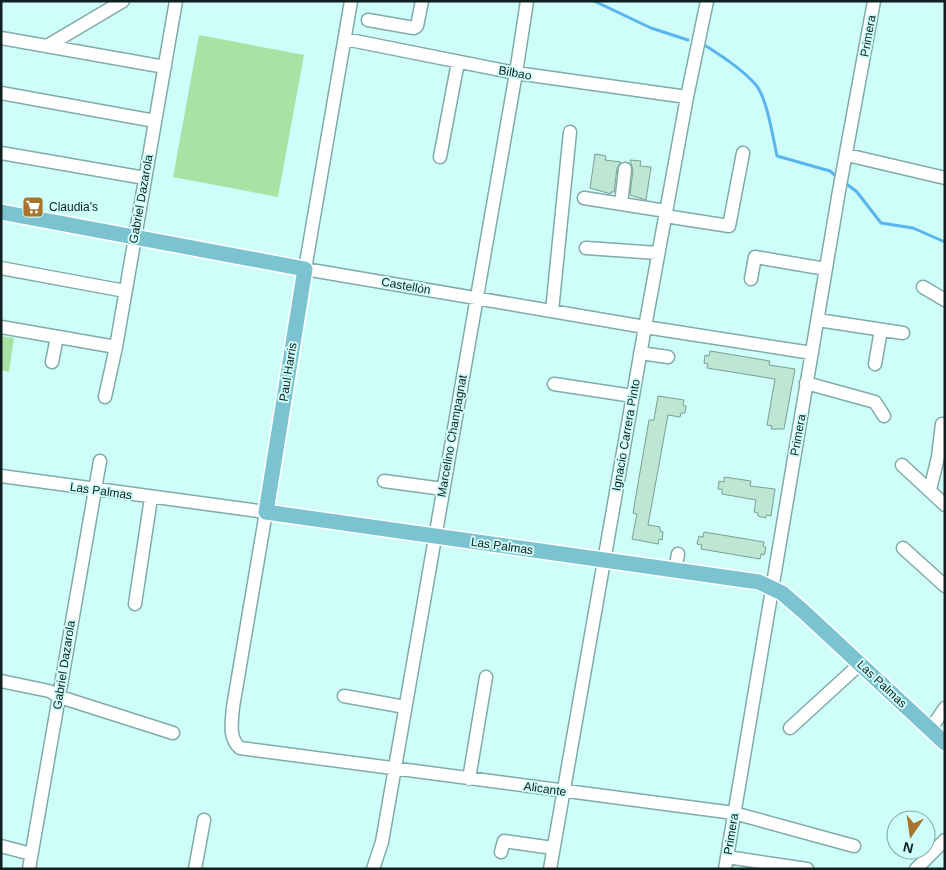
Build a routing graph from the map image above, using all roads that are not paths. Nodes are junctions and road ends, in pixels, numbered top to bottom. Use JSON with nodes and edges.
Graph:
{"nodes":[{"id":1,"x":123,"y":1,"type":"edge"},
{"id":2,"x":176,"y":1,"type":"edge"},
{"id":3,"x":351,"y":1,"type":"edge"},
{"id":4,"x":422,"y":1,"type":"edge"},
{"id":5,"x":527,"y":1,"type":"edge"},
{"id":6,"x":707,"y":1,"type":"edge"},
{"id":7,"x":874,"y":1,"type":"edge"},
{"id":8,"x":368,"y":20,"type":"dead end"},
{"id":9,"x":1,"y":38,"type":"edge"},
{"id":10,"x":345,"y":39,"type":"junction"},
{"id":11,"x":47,"y":46,"type":"junction"},
{"id":12,"x":458,"y":62,"type":"junction"},
{"id":13,"x":165,"y":68,"type":"junction"},
{"id":14,"x":516,"y":74,"type":"junction"},
{"id":15,"x":1,"y":93,"type":"edge"},
{"id":16,"x":687,"y":97,"type":"junction"},
{"id":17,"x":155,"y":121,"type":"junction"},
{"id":18,"x":570,"y":132,"type":"dead end"},
{"id":19,"x":1,"y":153,"type":"edge"},
{"id":20,"x":743,"y":153,"type":"dead end"},
{"id":21,"x":847,"y":155,"type":"junction"},
{"id":22,"x":440,"y":157,"type":"dead end"},
{"id":23,"x":625,"y":169,"type":"dead end"},
{"id":24,"x":145,"y":178,"type":"junction"},
{"id":25,"x":945,"y":178,"type":"edge"},
{"id":26,"x":584,"y":198,"type":"dead end"},
{"id":27,"x":620,"y":204,"type":"junction"},
{"id":28,"x":1,"y":212,"type":"edge"},
{"id":29,"x":665,"y":214,"type":"junction"},
{"id":30,"x":135,"y":235,"type":"junction"},
{"id":31,"x":586,"y":248,"type":"dead end"},
{"id":32,"x":658,"y":253,"type":"junction"},
{"id":33,"x":1,"y":268,"type":"edge"},
{"id":34,"x":305,"y":269,"type":"junction"},
{"id":35,"x":826,"y":269,"type":"junction"},
{"id":36,"x":751,"y":279,"type":"dead end"},
{"id":37,"x":923,"y":287,"type":"dead end"},
{"id":38,"x":125,"y":291,"type":"junction"},
{"id":39,"x":477,"y":298,"type":"junction"},
{"id":40,"x":945,"y":300,"type":"edge"},
{"id":41,"x":552,"y":311,"type":"junction"},
{"id":42,"x":818,"y":320,"type":"junction"},
{"id":43,"x":1,"y":327,"type":"edge"},
{"id":44,"x":645,"y":328,"type":"junction"},
{"id":45,"x":881,"y":330,"type":"junction"},
{"id":46,"x":903,"y":333,"type":"dead end"},
{"id":47,"x":57,"y":337,"type":"junction"},
{"id":48,"x":116,"y":347,"type":"junction"},
{"id":49,"x":640,"y":353,"type":"junction"},
{"id":50,"x":812,"y":353,"type":"junction"},
{"id":51,"x":668,"y":357,"type":"dead end"},
{"id":52,"x":52,"y":362,"type":"dead end"},
{"id":53,"x":875,"y":364,"type":"dead end"},
{"id":54,"x":806,"y":383,"type":"junction"},
{"id":55,"x":554,"y":384,"type":"dead end"},
{"id":56,"x":633,"y":396,"type":"junction"},
{"id":57,"x":105,"y":397,"type":"dead end"},
{"id":58,"x":884,"y":416,"type":"dead end"},
{"id":59,"x":942,"y":424,"type":"dead end"},
{"id":60,"x":100,"y":461,"type":"dead end"},
{"id":61,"x":902,"y":465,"type":"dead end"},
{"id":62,"x":1,"y":476,"type":"edge"},
{"id":63,"x":384,"y":482,"type":"dead end"},
{"id":64,"x":442,"y":488,"type":"junction"},
{"id":65,"x":95,"y":490,"type":"junction"},
{"id":66,"x":930,"y":490,"type":"junction"},
{"id":67,"x":152,"y":498,"type":"junction"},
{"id":68,"x":945,"y":505,"type":"edge"},
{"id":69,"x":266,"y":512,"type":"junction"},
{"id":70,"x":434,"y":536,"type":"junction"},
{"id":71,"x":903,"y":548,"type":"dead end"},
{"id":72,"x":678,"y":554,"type":"dead end"},
{"id":73,"x":604,"y":560,"type":"junction"},
{"id":74,"x":675,"y":570,"type":"junction"},
{"id":75,"x":945,"y":586,"type":"edge"},
{"id":76,"x":771,"y":587,"type":"junction"},
{"id":77,"x":136,"y":604,"type":"dead end"},
{"id":78,"x":860,"y":664,"type":"junction"},
{"id":79,"x":486,"y":677,"type":"dead end"},
{"id":80,"x":1,"y":681,"type":"edge"},
{"id":81,"x":344,"y":696,"type":"dead end"},
{"id":82,"x":60,"y":697,"type":"junction"},
{"id":83,"x":405,"y":706,"type":"junction"},
{"id":84,"x":945,"y":708,"type":"edge"},
{"id":85,"x":790,"y":728,"type":"dead end"},
{"id":86,"x":930,"y":730,"type":"junction"},
{"id":87,"x":173,"y":733,"type":"dead end"},
{"id":88,"x":234,"y":743,"type":"joint"},
{"id":89,"x":945,"y":743,"type":"edge"},
{"id":90,"x":394,"y":768,"type":"junction"},
{"id":91,"x":469,"y":779,"type":"junction"},
{"id":92,"x":562,"y":792,"type":"junction"},
{"id":93,"x":734,"y":813,"type":"junction"},
{"id":94,"x":204,"y":820,"type":"dead end"},
{"id":95,"x":945,"y":840,"type":"edge"},
{"id":96,"x":1,"y":846,"type":"edge"},
{"id":97,"x":854,"y":846,"type":"dead end"},
{"id":98,"x":553,"y":848,"type":"junction"},
{"id":99,"x":501,"y":852,"type":"dead end"},
{"id":100,"x":31,"y":854,"type":"junction"},
{"id":101,"x":726,"y":863,"type":"edge"},
{"id":102,"x":29,"y":869,"type":"edge"},
{"id":103,"x":195,"y":869,"type":"edge"},
{"id":104,"x":373,"y":869,"type":"edge"},
{"id":105,"x":550,"y":869,"type":"edge"},
{"id":106,"x":807,"y":869,"type":"edge"},
{"id":107,"x":916,"y":869,"type":"edge"}],
"edges":[{"from":1,"to":11,"type":"street"},
{"from":2,"to":13,"type":"street","name":"Gabriel Dazarola"},
{"from":3,"to":10,"type":"street","name":"Paul Harris"},
{"from":4,"to":8,"type":"street"},
{"from":5,"to":14,"type":"street","name":"Marcelino Champagnat"},
{"from":6,"to":16,"type":"street","name":"Ignacio Carrera Pinto"},
{"from":7,"to":21,"type":"street","name":"Primera"},
{"from":9,"to":11,"type":"street"},
{"from":10,"to":12,"type":"street","name":"Bilbao"},
{"from":10,"to":34,"type":"street","name":"Paul Harris"},
{"from":11,"to":13,"type":"street"},
{"from":12,"to":14,"type":"street","name":"Bilbao"},
{"from":12,"to":22,"type":"street"},
{"from":13,"to":17,"type":"street","name":"Gabriel Dazarola"},
{"from":14,"to":16,"type":"street","name":"Bilbao"},
{"from":14,"to":39,"type":"street","name":"Marcelino Champagnat"},
{"from":15,"to":17,"type":"street"},
{"from":16,"to":29,"type":"street","name":"Ignacio Carrera Pinto"},
{"from":17,"to":24,"type":"street","name":"Gabriel Dazarola"},
{"from":18,"to":41,"type":"street"},
{"from":19,"to":24,"type":"street"},
{"from":20,"to":29,"type":"street"},
{"from":21,"to":25,"type":"street"},
{"from":21,"to":35,"type":"street","name":"Primera"},
{"from":23,"to":27,"type":"street"},
{"from":24,"to":30,"type":"street","name":"Gabriel Dazarola"},
{"from":26,"to":27,"type":"street"},
{"from":27,"to":29,"type":"street"},
{"from":28,"to":30,"type":"main road","name":"Castellón"},
{"from":29,"to":32,"type":"street","name":"Ignacio Carrera Pinto"},
{"from":30,"to":34,"type":"main road","name":"Castellón"},
{"from":30,"to":38,"type":"street","name":"Gabriel Dazarola"},
{"from":31,"to":32,"type":"street"},
{"from":32,"to":44,"type":"street","name":"Ignacio Carrera Pinto"},
{"from":33,"to":38,"type":"street"},
{"from":34,"to":39,"type":"street","name":"Castellón"},
{"from":34,"to":69,"type":"main road","name":"Paul Harris"},
{"from":35,"to":36,"type":"street"},
{"from":35,"to":42,"type":"street","name":"Primera"},
{"from":37,"to":40,"type":"street"},
{"from":38,"to":48,"type":"street","name":"Gabriel Dazarola"},
{"from":39,"to":41,"type":"street","name":"Castellón"},
{"from":39,"to":64,"type":"street","name":"Marcelino Champagnat"},
{"from":41,"to":44,"type":"street","name":"Castellón"},
{"from":42,"to":45,"type":"street"},
{"from":42,"to":50,"type":"street","name":"Primera"},
{"from":43,"to":47,"type":"street"},
{"from":44,"to":49,"type":"street","name":"Ignacio Carrera Pinto"},
{"from":44,"to":50,"type":"street","name":"Castellón"},
{"from":45,"to":46,"type":"street"},
{"from":45,"to":53,"type":"street"},
{"from":47,"to":48,"type":"street"},
{"from":47,"to":52,"type":"street"},
{"from":48,"to":57,"type":"street","name":"Gabriel Dazarola"},
{"from":49,"to":51,"type":"street"},
{"from":49,"to":56,"type":"street","name":"Ignacio Carrera Pinto"},
{"from":50,"to":54,"type":"street","name":"Primera"},
{"from":54,"to":58,"type":"street"},
{"from":54,"to":76,"type":"street","name":"Primera"},
{"from":55,"to":56,"type":"street"},
{"from":56,"to":73,"type":"street","name":"Ignacio Carrera Pinto"},
{"from":59,"to":66,"type":"street"},
{"from":60,"to":65,"type":"street","name":"Gabriel Dazarola"},
{"from":61,"to":66,"type":"street"},
{"from":62,"to":65,"type":"street","name":"Las Palmas"},
{"from":63,"to":64,"type":"street"},
{"from":64,"to":70,"type":"street","name":"Marcelino Champagnat"},
{"from":65,"to":67,"type":"street","name":"Las Palmas"},
{"from":65,"to":82,"type":"street","name":"Gabriel Dazarola"},
{"from":66,"to":68,"type":"street"},
{"from":67,"to":69,"type":"street","name":"Las Palmas"},
{"from":67,"to":77,"type":"street"},
{"from":69,"to":70,"type":"main road","name":"Las Palmas"},
{"from":69,"to":88,"type":"street","name":"Paul Harris"},
{"from":70,"to":73,"type":"main road","name":"Las Palmas"},
{"from":70,"to":83,"type":"street","name":"Marcelino Champagnat"},
{"from":71,"to":75,"type":"street"},
{"from":72,"to":74,"type":"street"},
{"from":73,"to":74,"type":"main road","name":"Las Palmas"},
{"from":73,"to":92,"type":"street","name":"Ignacio Carrera Pinto"},
{"from":74,"to":76,"type":"main road","name":"Las Palmas"},
{"from":76,"to":78,"type":"main road","name":"Las Palmas"},
{"from":76,"to":93,"type":"street","name":"Primera"},
{"from":78,"to":85,"type":"street"},
{"from":78,"to":86,"type":"main road","name":"Las Palmas"},
{"from":79,"to":91,"type":"street"},
{"from":80,"to":82,"type":"street"},
{"from":81,"to":83,"type":"street"},
{"from":82,"to":87,"type":"street"},
{"from":82,"to":100,"type":"street","name":"Gabriel Dazarola"},
{"from":83,"to":90,"type":"street","name":"Marcelino Champagnat"},
{"from":84,"to":86,"type":"street"},
{"from":86,"to":89,"type":"main road","name":"Las Palmas"},
{"from":88,"to":90,"type":"street","name":"Alicante"},
{"from":90,"to":91,"type":"street","name":"Alicante"},
{"from":90,"to":104,"type":"street","name":"Marcelino Champagnat"},
{"from":91,"to":92,"type":"street","name":"Alicante"},
{"from":92,"to":93,"type":"street","name":"Alicante"},
{"from":92,"to":98,"type":"street","name":"Ignacio Carrera Pinto"},
{"from":93,"to":97,"type":"street","name":"Alicante"},
{"from":93,"to":101,"type":"street","name":"Primera"},
{"from":94,"to":103,"type":"street"},
{"from":95,"to":107,"type":"street"},
{"from":96,"to":100,"type":"street"},
{"from":98,"to":99,"type":"street"},
{"from":98,"to":105,"type":"street","name":"Ignacio Carrera Pinto"},
{"from":100,"to":102,"type":"street","name":"Gabriel Dazarola"},
{"from":101,"to":106,"type":"street"}]}
